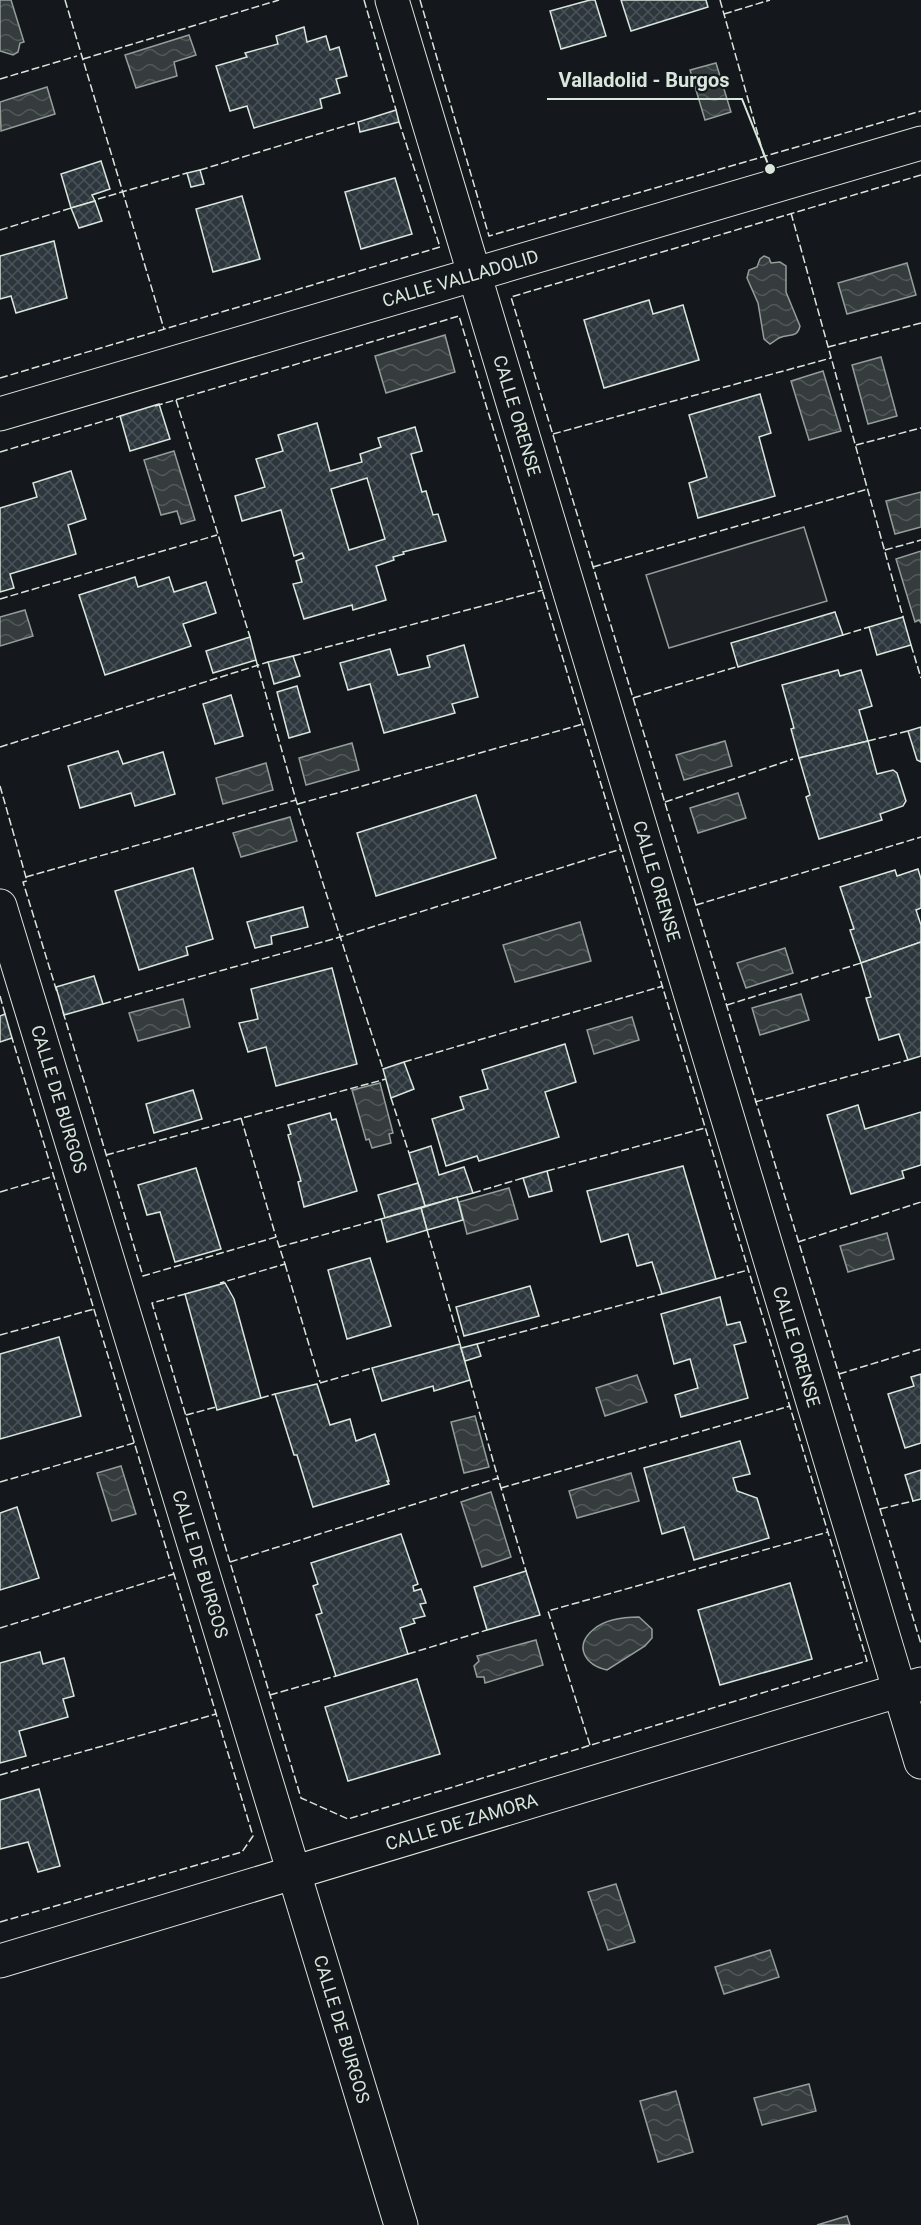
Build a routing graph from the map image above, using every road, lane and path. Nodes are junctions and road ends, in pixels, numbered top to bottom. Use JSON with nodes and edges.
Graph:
{"nodes":[{"id":1,"x":392,"y":0,"type":"edge"},
{"id":2,"x":921,"y":143,"type":"edge"},
{"id":3,"x":473,"y":274,"type":"junction"},
{"id":4,"x":0,"y":414,"type":"edge"},
{"id":5,"x":0,"y":906,"type":"edge"},
{"id":6,"x":910,"y":1687,"type":"edge"},
{"id":7,"x":921,"y":1762,"type":"edge"},
{"id":8,"x":296,"y":1873,"type":"junction"},
{"id":9,"x":0,"y":1960,"type":"edge"},
{"id":10,"x":401,"y":2225,"type":"edge"}],
"edges":[{"from":1,"to":3,"type":"street","name":"CALLE ORENSE"},
{"from":2,"to":3,"type":"street","name":"CALLE VALLADOLID"},
{"from":3,"to":4,"type":"street","name":"CALLE VALLADOLID"},
{"from":3,"to":6,"type":"street","name":"CALLE ORENSE"},
{"from":5,"to":8,"type":"street","name":"CALLE DE BURGOS"},
{"from":6,"to":7,"type":"street","name":"CALLE ORENSE"},
{"from":6,"to":8,"type":"street","name":"CALLE DE ZAMORA"},
{"from":8,"to":9,"type":"street","name":"CALLE DE ZAMORA"},
{"from":8,"to":10,"type":"street","name":"CALLE DE BURGOS"}]}
